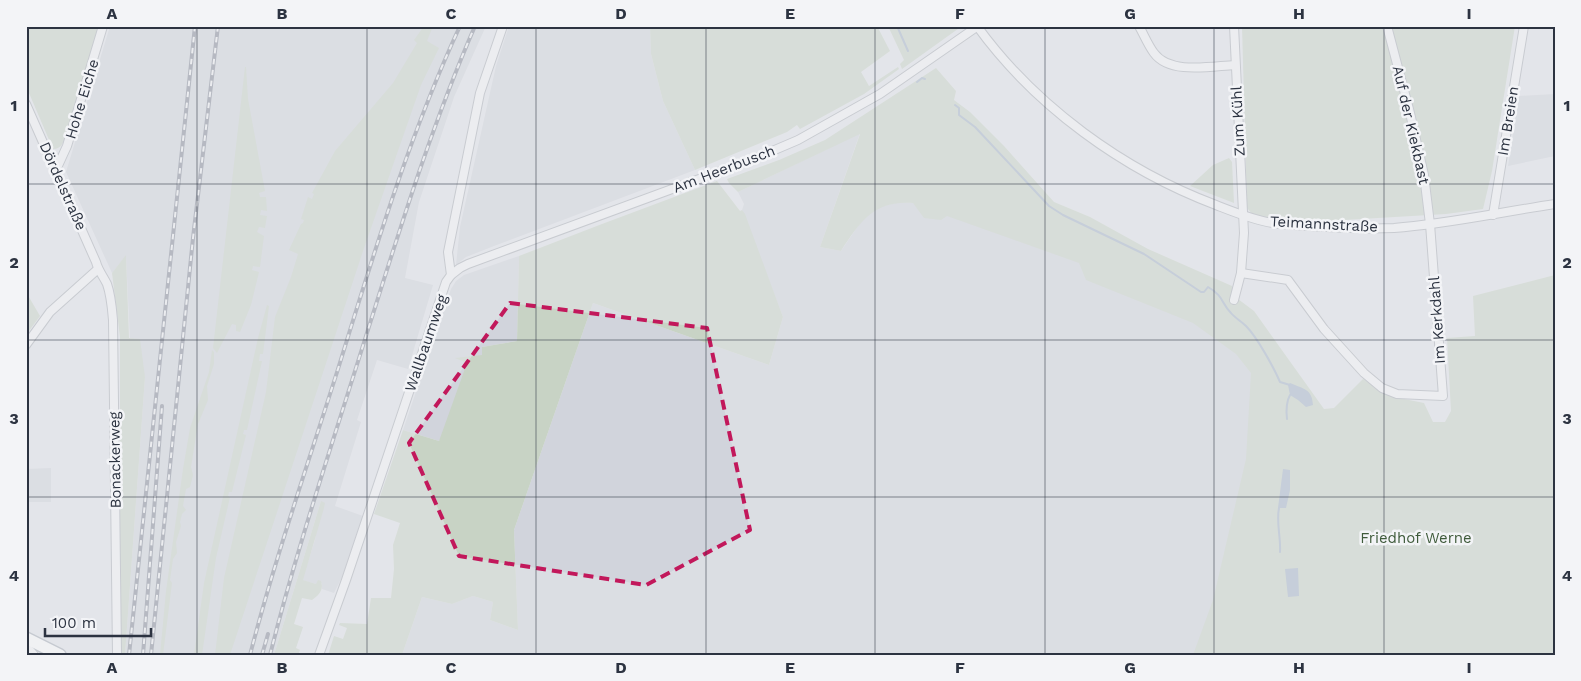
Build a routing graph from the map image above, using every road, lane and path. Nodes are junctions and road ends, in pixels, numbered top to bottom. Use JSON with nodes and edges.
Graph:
{"nodes":[{"id":1,"x":103,"y":26,"type":"edge"},
{"id":2,"x":503,"y":26,"type":"edge"},
{"id":3,"x":977,"y":26,"type":"edge"},
{"id":4,"x":1139,"y":26,"type":"edge"},
{"id":5,"x":1234,"y":26,"type":"edge"},
{"id":6,"x":1387,"y":26,"type":"edge"},
{"id":7,"x":1524,"y":26,"type":"edge"},
{"id":8,"x":1235,"y":65,"type":"junction"},
{"id":9,"x":26,"y":104,"type":"edge"},
{"id":10,"x":56,"y":170,"type":"junction"},
{"id":11,"x":1555,"y":204,"type":"edge"},
{"id":12,"x":1242,"y":215,"type":"junction"},
{"id":13,"x":1493,"y":215,"type":"junction"},
{"id":14,"x":1430,"y":224,"type":"junction"},
{"id":15,"x":98,"y":269,"type":"junction"},
{"id":16,"x":1241,"y":273,"type":"junction"},
{"id":17,"x":451,"y":275,"type":"junction"},
{"id":18,"x":1234,"y":300,"type":"dead end"},
{"id":19,"x":26,"y":346,"type":"edge"},
{"id":20,"x":26,"y":638,"type":"edge"},
{"id":21,"x":26,"y":645,"type":"edge"},
{"id":22,"x":319,"y":654,"type":"edge"},
{"id":23,"x":34,"y":655,"type":"edge"},
{"id":24,"x":42,"y":655,"type":"edge"},
{"id":25,"x":60,"y":655,"type":"edge"},
{"id":26,"x":117,"y":655,"type":"edge"}],
"edges":[{"from":1,"to":10,"type":"street","name":"Hohe Eiche"},
{"from":2,"to":17,"type":"street","name":"Wallbaumweg"},
{"from":3,"to":12,"type":"street","name":"Teimannstraße"},
{"from":3,"to":17,"type":"street","name":"Am Heerbusch"},
{"from":4,"to":8,"type":"street"},
{"from":5,"to":8,"type":"street","name":"Zum Kühl"},
{"from":6,"to":14,"type":"street","name":"Auf der Kiekbast"},
{"from":7,"to":13,"type":"street","name":"Im Breien"},
{"from":8,"to":12,"type":"street","name":"Zum Kühl"},
{"from":9,"to":10,"type":"street","name":"Dördelstraße"},
{"from":10,"to":15,"type":"street","name":"Dördelstraße"},
{"from":11,"to":13,"type":"street","name":"Teimannstraße"},
{"from":12,"to":14,"type":"street","name":"Teimannstraße"},
{"from":12,"to":16,"type":"street","name":"Zum Kühl"},
{"from":13,"to":14,"type":"street","name":"Teimannstraße"},
{"from":14,"to":16,"type":"street","name":"Im Kerkdahl"},
{"from":15,"to":19,"type":"street"},
{"from":15,"to":26,"type":"street","name":"Bonackerweg"},
{"from":16,"to":18,"type":"street","name":"Zum Kühl"},
{"from":17,"to":22,"type":"street","name":"Wallbaumweg"},
{"from":20,"to":25,"type":"main road"},
{"from":21,"to":23,"type":"street"},
{"from":21,"to":24,"type":"main road"}]}
